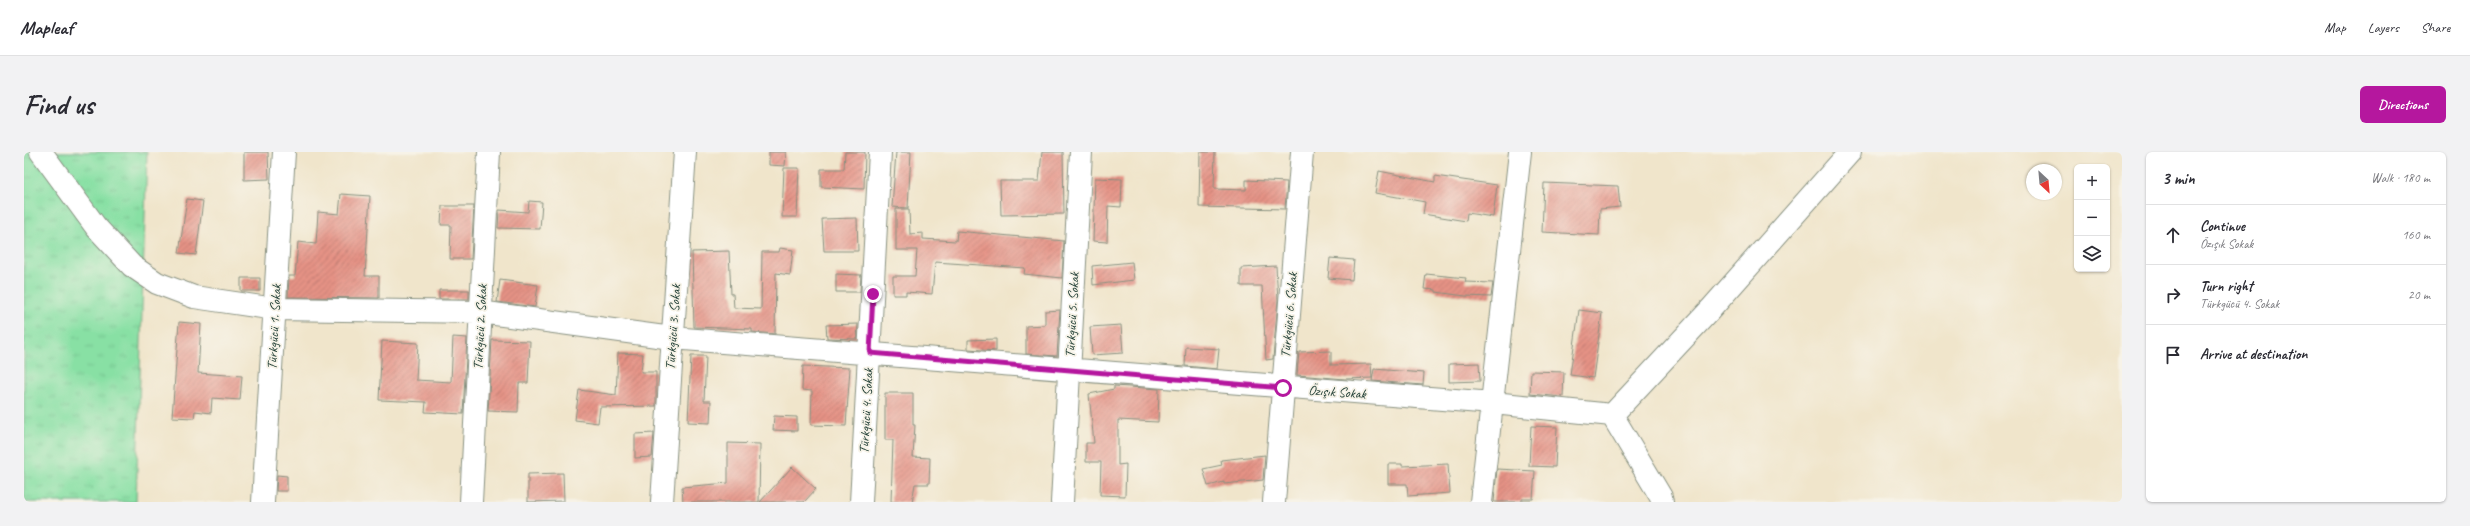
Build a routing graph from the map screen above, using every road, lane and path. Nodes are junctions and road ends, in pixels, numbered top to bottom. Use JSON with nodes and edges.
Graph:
{"nodes":[{"id":1,"x":41,"y":152,"type":"edge"},
{"id":2,"x":284,"y":152,"type":"edge"},
{"id":3,"x":489,"y":152,"type":"edge"},
{"id":4,"x":684,"y":152,"type":"edge"},
{"id":5,"x":880,"y":152,"type":"edge"},
{"id":6,"x":1081,"y":152,"type":"edge"},
{"id":7,"x":1302,"y":152,"type":"edge"},
{"id":8,"x":1520,"y":152,"type":"edge"},
{"id":9,"x":1850,"y":152,"type":"edge"},
{"id":10,"x":275,"y":309,"type":"junction"},
{"id":11,"x":480,"y":312,"type":"junction"},
{"id":12,"x":672,"y":338,"type":"junction"},
{"id":13,"x":870,"y":353,"type":"junction"},
{"id":14,"x":1069,"y":370,"type":"junction"},
{"id":15,"x":1283,"y":388,"type":"junction"},
{"id":16,"x":1493,"y":403,"type":"junction"},
{"id":17,"x":1612,"y":415,"type":"junction"},
{"id":18,"x":263,"y":502,"type":"edge"},
{"id":19,"x":471,"y":502,"type":"edge"},
{"id":20,"x":662,"y":502,"type":"edge"},
{"id":21,"x":862,"y":502,"type":"edge"},
{"id":22,"x":1062,"y":502,"type":"edge"},
{"id":23,"x":1274,"y":502,"type":"edge"},
{"id":24,"x":1481,"y":502,"type":"edge"},
{"id":25,"x":1662,"y":502,"type":"edge"}],
"edges":[{"from":1,"to":10,"type":"street","name":"Özışık Sokak"},
{"from":2,"to":10,"type":"street","name":"Türkgücü 1. Sokak"},
{"from":3,"to":11,"type":"street","name":"Türkgücü 2. Sokak"},
{"from":4,"to":12,"type":"street","name":"Türkgücü 3. Sokak"},
{"from":5,"to":13,"type":"street","name":"Türkgücü 4. Sokak"},
{"from":6,"to":14,"type":"street","name":"Türkgücü 5. Sokak"},
{"from":7,"to":15,"type":"street","name":"Türkgücü 6. Sokak"},
{"from":8,"to":16,"type":"street"},
{"from":9,"to":17,"type":"street"},
{"from":10,"to":11,"type":"street","name":"Özışık Sokak"},
{"from":10,"to":18,"type":"street","name":"Türkgücü 1. Sokak"},
{"from":11,"to":12,"type":"street","name":"Özışık Sokak"},
{"from":11,"to":19,"type":"street","name":"Türkgücü 2. Sokak"},
{"from":12,"to":13,"type":"street","name":"Özışık Sokak"},
{"from":12,"to":20,"type":"street","name":"Türkgücü 3. Sokak"},
{"from":13,"to":14,"type":"street","name":"Özışık Sokak"},
{"from":13,"to":21,"type":"street","name":"Türkgücü 4. Sokak"},
{"from":14,"to":15,"type":"street","name":"Özışık Sokak"},
{"from":14,"to":22,"type":"street","name":"Türkgücü 5. Sokak"},
{"from":15,"to":16,"type":"street","name":"Özışık Sokak"},
{"from":15,"to":23,"type":"street","name":"Türkgücü 6. Sokak"},
{"from":16,"to":17,"type":"street","name":"Özışık Sokak"},
{"from":16,"to":24,"type":"street"},
{"from":17,"to":25,"type":"street"}]}
